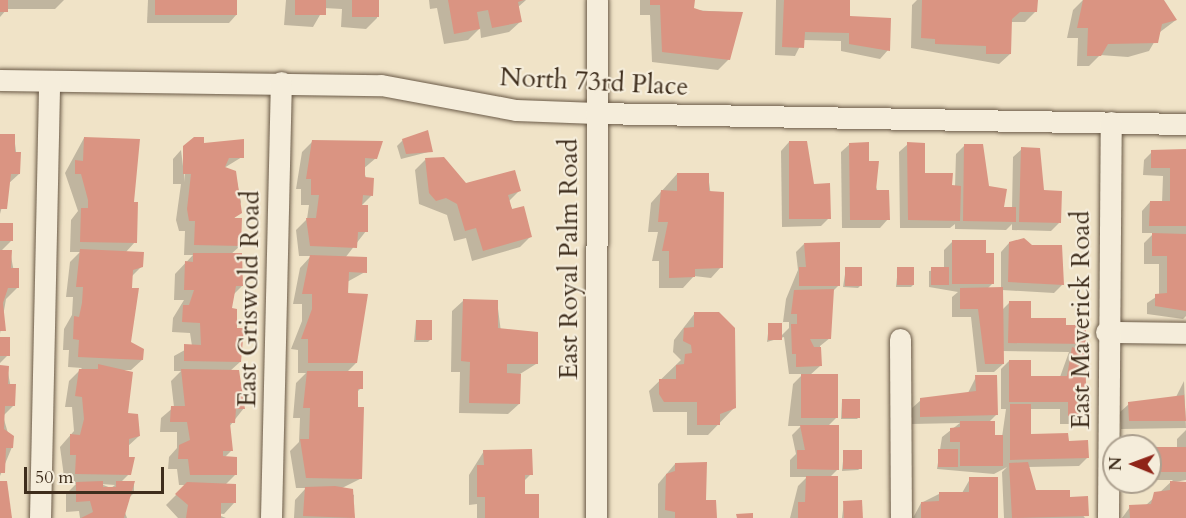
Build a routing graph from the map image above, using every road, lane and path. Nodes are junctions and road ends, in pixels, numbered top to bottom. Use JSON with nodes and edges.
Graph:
{"nodes":[{"id":1,"x":597,"y":0,"type":"edge"},
{"id":2,"x":0,"y":80,"type":"edge"},
{"id":3,"x":50,"y":81,"type":"junction"},
{"id":4,"x":281,"y":82,"type":"junction"},
{"id":5,"x":596,"y":113,"type":"junction"},
{"id":6,"x":1111,"y":123,"type":"junction"},
{"id":7,"x":1186,"y":124,"type":"edge"},
{"id":8,"x":1106,"y":332,"type":"junction"},
{"id":9,"x":1186,"y":333,"type":"edge"},
{"id":10,"x":900,"y":339,"type":"dead end"},
{"id":11,"x":40,"y":518,"type":"edge"},
{"id":12,"x":271,"y":518,"type":"edge"},
{"id":13,"x":596,"y":518,"type":"edge"},
{"id":14,"x":901,"y":518,"type":"edge"},
{"id":15,"x":1108,"y":518,"type":"edge"}],
"edges":[{"from":1,"to":5,"type":"street","name":"East Royal Palm Road"},
{"from":2,"to":3,"type":"street","name":"North 73rd Place"},
{"from":3,"to":4,"type":"street","name":"North 73rd Place"},
{"from":3,"to":11,"type":"street"},
{"from":4,"to":5,"type":"street","name":"North 73rd Place"},
{"from":4,"to":12,"type":"street","name":"East Griswold Road"},
{"from":5,"to":6,"type":"street","name":"North 73rd Place"},
{"from":5,"to":13,"type":"street","name":"East Royal Palm Road"},
{"from":6,"to":7,"type":"street","name":"North 73rd Place"},
{"from":6,"to":8,"type":"street","name":"East Maverick Road"},
{"from":8,"to":9,"type":"street"},
{"from":8,"to":15,"type":"street","name":"East Maverick Road"},
{"from":10,"to":14,"type":"street"}]}
